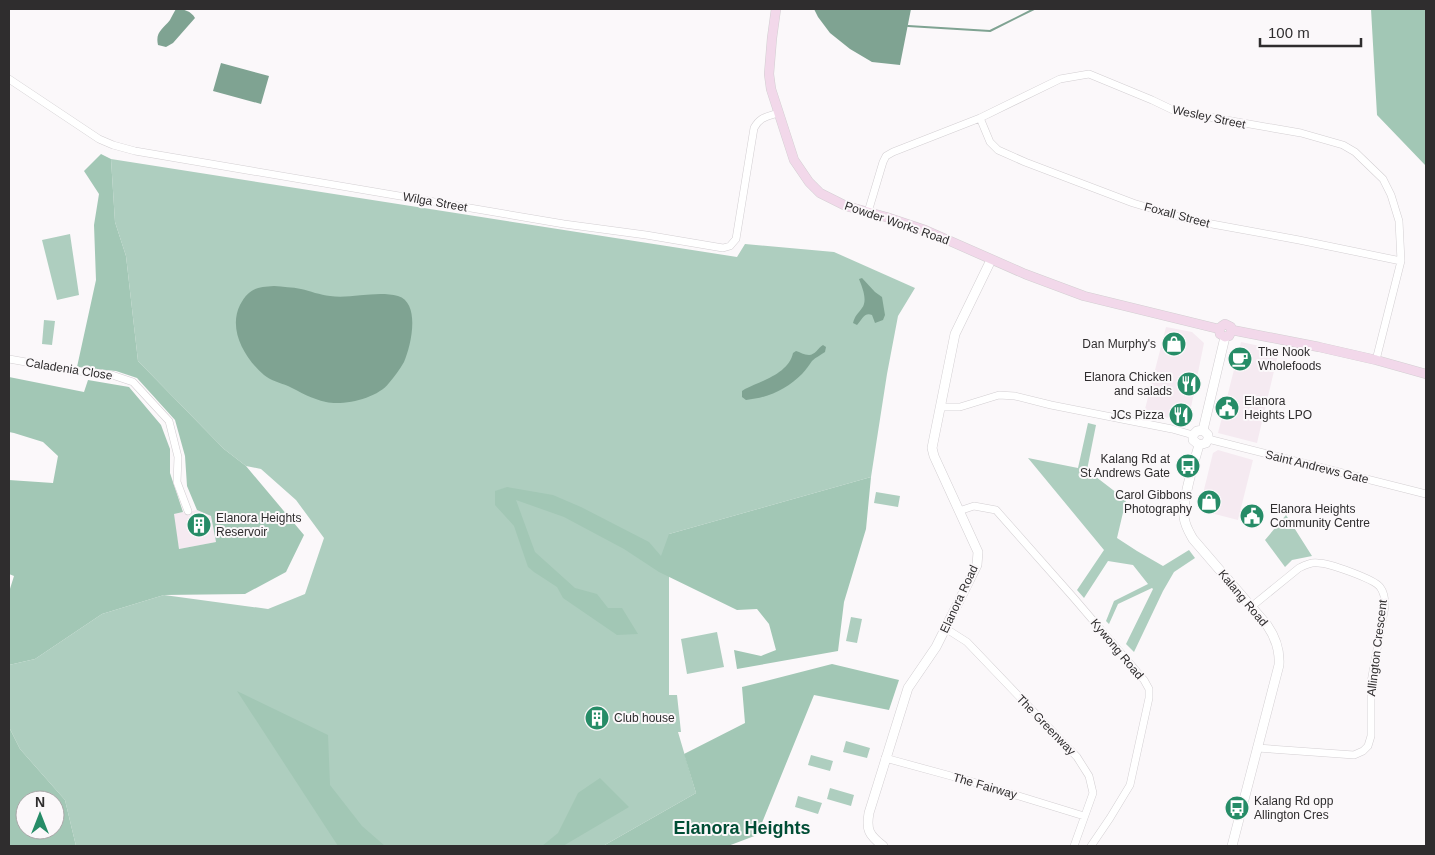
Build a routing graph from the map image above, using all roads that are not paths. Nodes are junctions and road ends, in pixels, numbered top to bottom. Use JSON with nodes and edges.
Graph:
{"nodes":[{"id":1,"x":776,"y":9,"type":"edge"},
{"id":2,"x":9,"y":79,"type":"edge"},
{"id":3,"x":778,"y":113,"type":"junction"},
{"id":4,"x":980,"y":118,"type":"junction"},
{"id":5,"x":868,"y":212,"type":"junction"},
{"id":6,"x":991,"y":260,"type":"junction"},
{"id":7,"x":1401,"y":261,"type":"junction"},
{"id":8,"x":1226,"y":332,"type":"junction"},
{"id":9,"x":9,"y":359,"type":"edge"},
{"id":10,"x":1376,"y":360,"type":"junction"},
{"id":11,"x":1426,"y":374,"type":"edge"},
{"id":12,"x":941,"y":408,"type":"junction"},
{"id":13,"x":1203,"y":430,"type":"junction"},
{"id":14,"x":1193,"y":435,"type":"junction"},
{"id":15,"x":1208,"y":439,"type":"junction"},
{"id":16,"x":1199,"y":445,"type":"junction"},
{"id":17,"x":1426,"y":494,"type":"edge"},
{"id":18,"x":188,"y":511,"type":"dead end"},
{"id":19,"x":959,"y":511,"type":"junction"},
{"id":20,"x":1250,"y":606,"type":"junction"},
{"id":21,"x":945,"y":628,"type":"junction"},
{"id":22,"x":1257,"y":748,"type":"junction"},
{"id":23,"x":886,"y":758,"type":"junction"},
{"id":24,"x":1084,"y":816,"type":"junction"},
{"id":25,"x":883,"y":846,"type":"edge"},
{"id":26,"x":1074,"y":846,"type":"edge"},
{"id":27,"x":1091,"y":846,"type":"edge"},
{"id":28,"x":1232,"y":846,"type":"edge"}],
"edges":[{"from":1,"to":3,"type":"main road","name":"Powder Works Road"},
{"from":2,"to":3,"type":"street","name":"Wilga Street"},
{"from":3,"to":5,"type":"main road","name":"Powder Works Road"},
{"from":4,"to":5,"type":"street","name":"Wesley Street"},
{"from":4,"to":7,"type":"street","name":"Foxall Street"},
{"from":4,"to":7,"type":"street","name":"Wesley Street"},
{"from":5,"to":6,"type":"main road","name":"Powder Works Road"},
{"from":6,"to":8,"type":"main road","name":"Powder Works Road"},
{"from":6,"to":12,"type":"street","name":"Elanora Road"},
{"from":7,"to":10,"type":"street","name":"Wesley Street"},
{"from":8,"to":10,"type":"main road","name":"Powder Works Road"},
{"from":8,"to":13,"type":"street"},
{"from":9,"to":18,"type":"street","name":"Caladenia Close"},
{"from":10,"to":11,"type":"main road","name":"Powder Works Road"},
{"from":12,"to":14,"type":"street"},
{"from":12,"to":19,"type":"street","name":"Elanora Road"},
{"from":13,"to":14,"type":"street"},
{"from":13,"to":15,"type":"street"},
{"from":14,"to":16,"type":"street"},
{"from":15,"to":16,"type":"street"},
{"from":15,"to":17,"type":"street","name":"Saint Andrews Gate"},
{"from":16,"to":20,"type":"street","name":"Kalang Road"},
{"from":19,"to":21,"type":"street","name":"Elanora Road"},
{"from":19,"to":27,"type":"street","name":"Kywong Road"},
{"from":20,"to":22,"type":"street","name":"Kalang Road"},
{"from":20,"to":22,"type":"street","name":"Allington Crescent"},
{"from":21,"to":23,"type":"street","name":"Elanora Road"},
{"from":21,"to":24,"type":"street","name":"The Greenway"},
{"from":22,"to":28,"type":"street","name":"Kalang Road"},
{"from":23,"to":24,"type":"street","name":"The Fairway"},
{"from":23,"to":25,"type":"street","name":"Elanora Road"},
{"from":24,"to":26,"type":"street","name":"The Greenway"}]}
